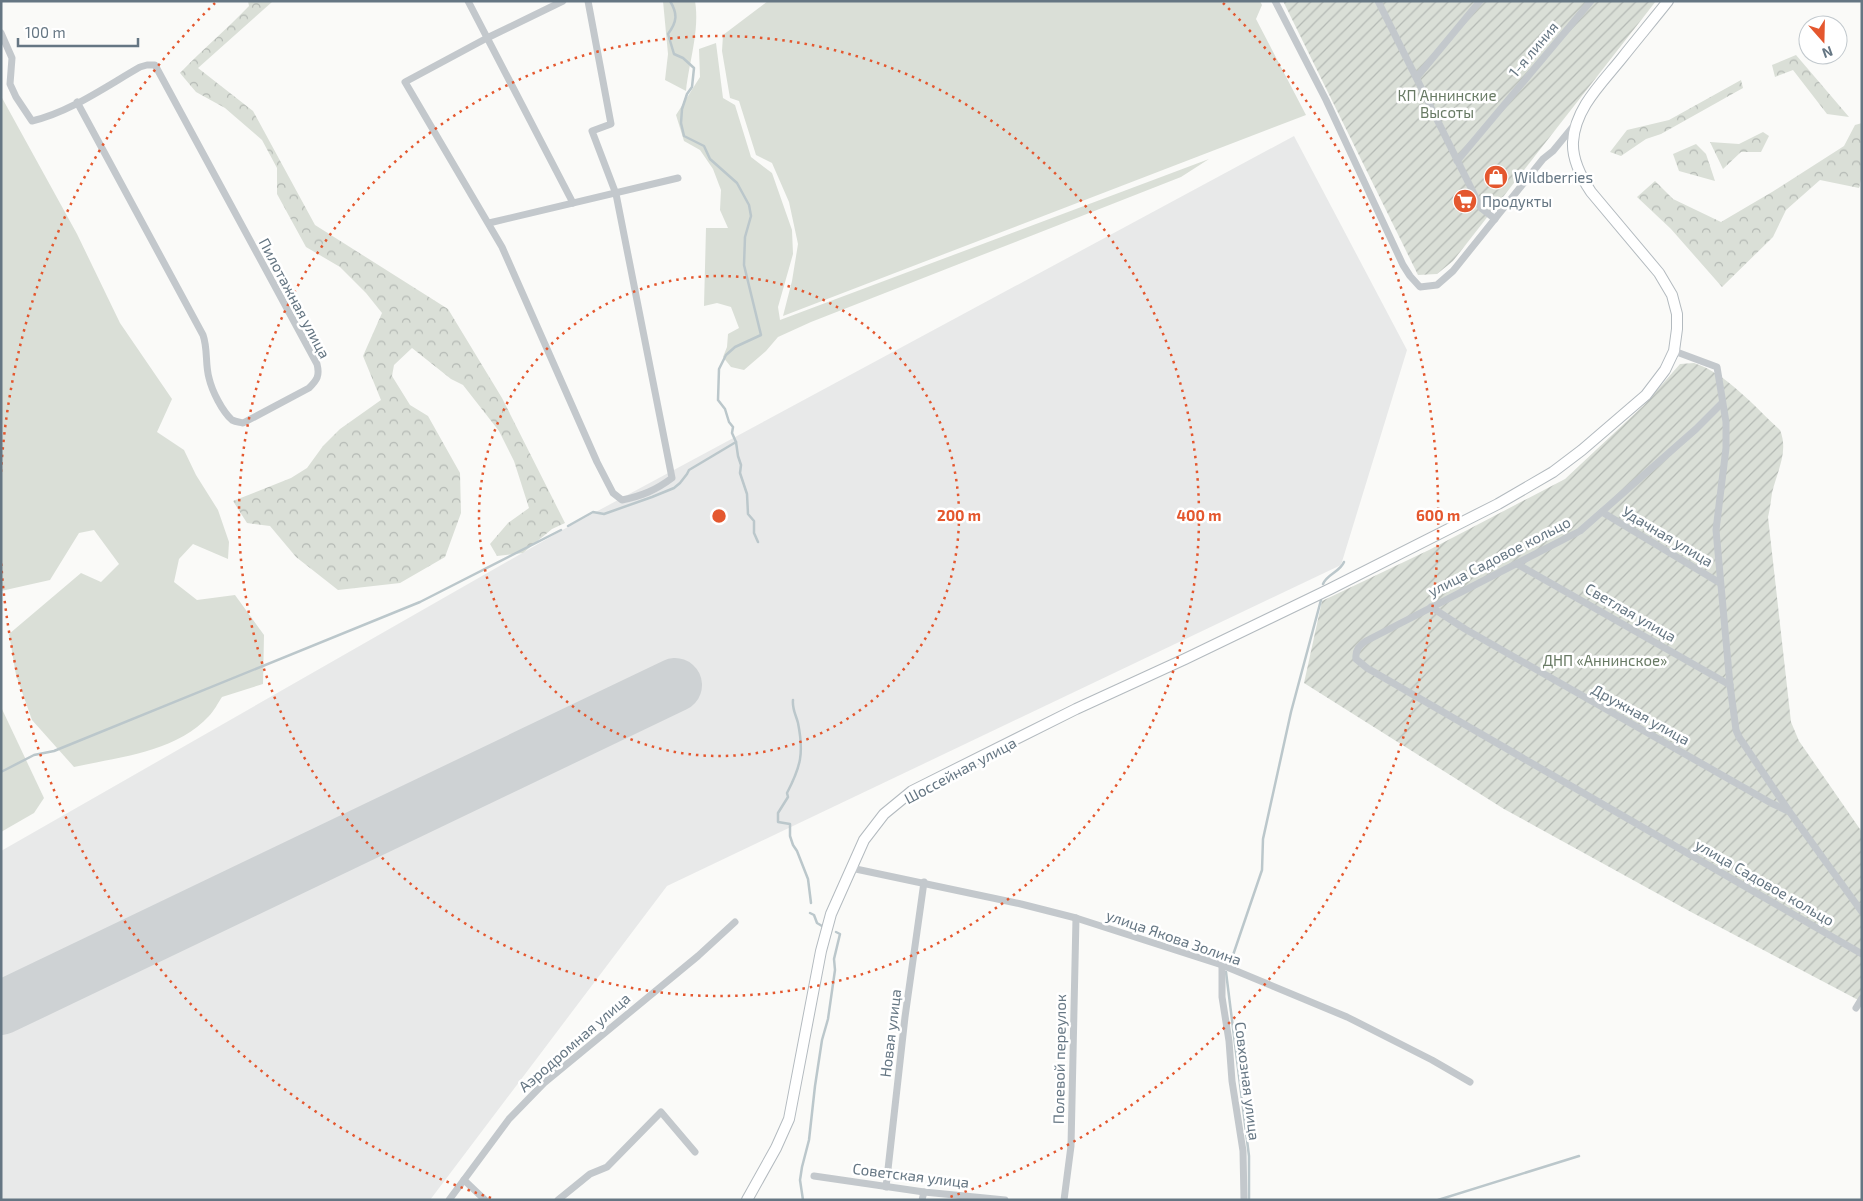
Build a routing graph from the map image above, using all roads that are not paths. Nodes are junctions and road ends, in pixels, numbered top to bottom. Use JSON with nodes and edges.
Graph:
{"nodes":[{"id":1,"x":468,"y":1,"type":"edge"},
{"id":2,"x":564,"y":1,"type":"edge"},
{"id":3,"x":588,"y":1,"type":"edge"},
{"id":4,"x":1275,"y":1,"type":"edge"},
{"id":5,"x":1378,"y":1,"type":"edge"},
{"id":6,"x":1480,"y":1,"type":"edge"},
{"id":7,"x":1591,"y":1,"type":"edge"},
{"id":8,"x":1668,"y":1,"type":"edge"},
{"id":9,"x":1,"y":33,"type":"edge"},
{"id":10,"x":488,"y":38,"type":"junction"},
{"id":11,"x":1417,"y":77,"type":"junction"},
{"id":12,"x":77,"y":102,"type":"junction"},
{"id":13,"x":1577,"y":122,"type":"junction"},
{"id":14,"x":1457,"y":161,"type":"junction"},
{"id":15,"x":678,"y":178,"type":"dead end"},
{"id":16,"x":616,"y":194,"type":"junction"},
{"id":17,"x":573,"y":203,"type":"junction"},
{"id":18,"x":1496,"y":219,"type":"junction"},
{"id":19,"x":489,"y":223,"type":"junction"},
{"id":20,"x":1674,"y":351,"type":"junction"},
{"id":21,"x":1722,"y":403,"type":"junction"},
{"id":22,"x":1602,"y":512,"type":"junction"},
{"id":23,"x":1517,"y":564,"type":"junction"},
{"id":24,"x":1720,"y":582,"type":"junction"},
{"id":25,"x":1431,"y":607,"type":"junction"},
{"id":26,"x":1730,"y":685,"type":"junction"},
{"id":27,"x":1789,"y":811,"type":"junction"},
{"id":28,"x":851,"y":868,"type":"junction"},
{"id":29,"x":924,"y":882,"type":"junction"},
{"id":30,"x":1862,"y":912,"type":"edge"},
{"id":31,"x":1076,"y":918,"type":"junction"},
{"id":32,"x":735,"y":922,"type":"dead end"},
{"id":33,"x":1862,"y":954,"type":"edge"},
{"id":34,"x":1222,"y":965,"type":"junction"},
{"id":35,"x":1862,"y":998,"type":"edge"},
{"id":36,"x":1856,"y":1008,"type":"dead end"},
{"id":37,"x":1470,"y":1082,"type":"dead end"},
{"id":38,"x":695,"y":1152,"type":"dead end"},
{"id":39,"x":814,"y":1176,"type":"dead end"},
{"id":40,"x":464,"y":1180,"type":"junction"},
{"id":41,"x":886,"y":1187,"type":"junction"},
{"id":42,"x":924,"y":1192,"type":"junction"},
{"id":43,"x":449,"y":1200,"type":"edge"},
{"id":44,"x":484,"y":1200,"type":"edge"},
{"id":45,"x":558,"y":1200,"type":"edge"},
{"id":46,"x":748,"y":1200,"type":"edge"},
{"id":47,"x":922,"y":1200,"type":"edge"},
{"id":48,"x":1006,"y":1200,"type":"edge"},
{"id":49,"x":1064,"y":1200,"type":"edge"},
{"id":50,"x":1244,"y":1200,"type":"edge"}],
"edges":[{"from":1,"to":10,"type":"street"},
{"from":2,"to":10,"type":"street"},
{"from":3,"to":16,"type":"street"},
{"from":4,"to":18,"type":"street"},
{"from":5,"to":11,"type":"street"},
{"from":6,"to":11,"type":"street"},
{"from":7,"to":14,"type":"street","name":"1-я линия"},
{"from":8,"to":13,"type":"main road"},
{"from":9,"to":12,"type":"street","name":"Пилотажная улица"},
{"from":10,"to":17,"type":"street"},
{"from":10,"to":19,"type":"street"},
{"from":11,"to":14,"type":"street"},
{"from":12,"to":12,"type":"street","name":"Пилотажная улица"},
{"from":13,"to":18,"type":"street"},
{"from":13,"to":20,"type":"main road"},
{"from":14,"to":18,"type":"street"},
{"from":15,"to":16,"type":"street"},
{"from":16,"to":17,"type":"street"},
{"from":16,"to":19,"type":"street"},
{"from":17,"to":19,"type":"street"},
{"from":20,"to":21,"type":"street"},
{"from":20,"to":28,"type":"main road","name":"Шоссейная улица"},
{"from":21,"to":22,"type":"street","name":"улица Садовое кольцо"},
{"from":21,"to":24,"type":"street","name":"улица Садовое кольцо"},
{"from":22,"to":23,"type":"street","name":"улица Садовое кольцо"},
{"from":22,"to":24,"type":"street","name":"Удачная улица"},
{"from":23,"to":25,"type":"street","name":"улица Садовое кольцо"},
{"from":23,"to":26,"type":"street","name":"Светлая улица"},
{"from":24,"to":26,"type":"street","name":"улица Садовое кольцо"},
{"from":25,"to":27,"type":"street","name":"Дружная улица"},
{"from":25,"to":33,"type":"street","name":"улица Садовое кольцо"},
{"from":26,"to":27,"type":"street","name":"улица Садовое кольцо"},
{"from":27,"to":30,"type":"street","name":"улица Садовое кольцо"},
{"from":28,"to":29,"type":"street","name":"улица Якова Золина"},
{"from":28,"to":46,"type":"main road","name":"Шоссейная улица"},
{"from":29,"to":31,"type":"street","name":"улица Якова Золина"},
{"from":29,"to":41,"type":"street","name":"Новая улица"},
{"from":31,"to":34,"type":"street","name":"улица Якова Золина"},
{"from":31,"to":49,"type":"street","name":"Полевой переулок"},
{"from":32,"to":40,"type":"street","name":"Аэродромная улица"},
{"from":34,"to":37,"type":"street","name":"улица Якова Золина"},
{"from":34,"to":50,"type":"street","name":"Совхозная улица"},
{"from":35,"to":36,"type":"street"},
{"from":38,"to":45,"type":"street"},
{"from":39,"to":41,"type":"street","name":"Советская улица"},
{"from":40,"to":43,"type":"street","name":"Аэродромная улица"},
{"from":40,"to":44,"type":"street"},
{"from":41,"to":42,"type":"street","name":"Советская улица"},
{"from":42,"to":47,"type":"street"},
{"from":42,"to":48,"type":"street","name":"Советская улица"}]}
